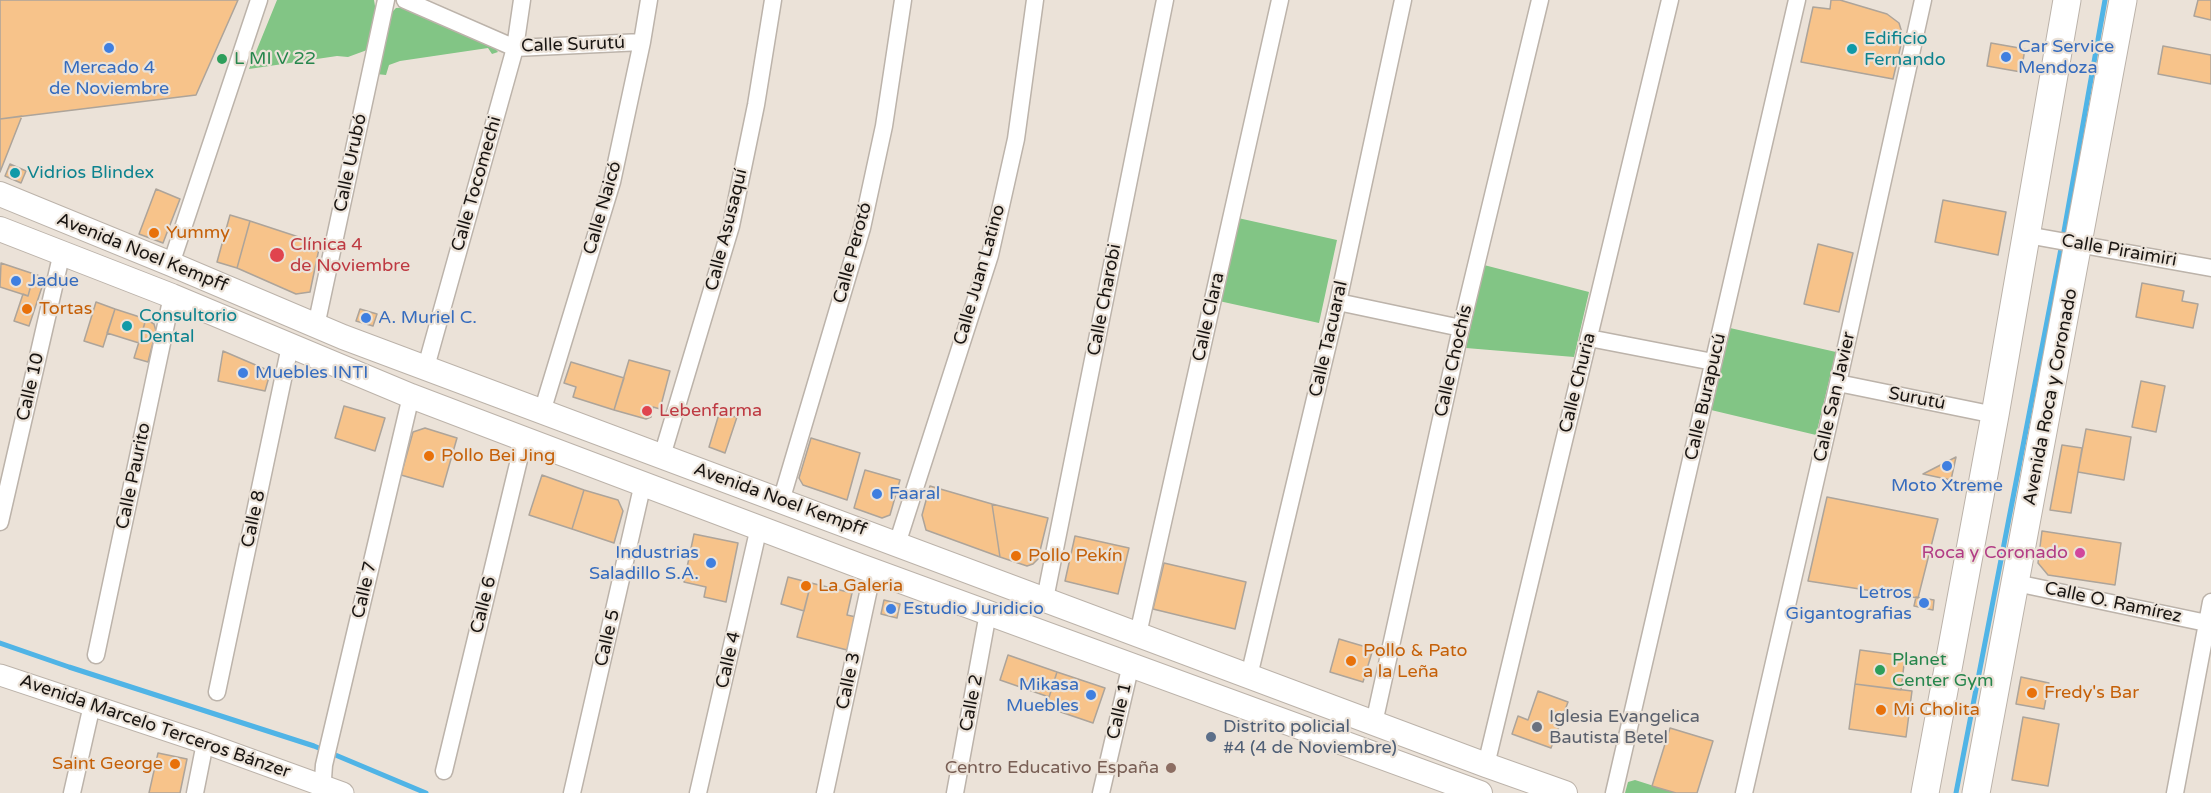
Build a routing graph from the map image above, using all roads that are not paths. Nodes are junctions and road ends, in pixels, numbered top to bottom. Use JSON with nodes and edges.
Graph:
{"nodes":[{"id":1,"x":259,"y":0,"type":"edge"},
{"id":2,"x":386,"y":0,"type":"edge"},
{"id":3,"x":405,"y":0,"type":"edge"},
{"id":4,"x":522,"y":0,"type":"edge"},
{"id":5,"x":649,"y":0,"type":"edge"},
{"id":6,"x":773,"y":0,"type":"edge"},
{"id":7,"x":903,"y":0,"type":"edge"},
{"id":8,"x":1035,"y":0,"type":"edge"},
{"id":9,"x":1165,"y":0,"type":"edge"},
{"id":10,"x":1280,"y":0,"type":"edge"},
{"id":11,"x":1403,"y":0,"type":"edge"},
{"id":12,"x":1540,"y":0,"type":"edge"},
{"id":13,"x":1670,"y":0,"type":"edge"},
{"id":14,"x":1797,"y":0,"type":"edge"},
{"id":15,"x":1923,"y":0,"type":"edge"},
{"id":16,"x":2066,"y":0,"type":"edge"},
{"id":17,"x":2123,"y":0,"type":"edge"},
{"id":18,"x":642,"y":42,"type":"junction"},
{"id":19,"x":515,"y":48,"type":"junction"},
{"id":20,"x":0,"y":194,"type":"edge"},
{"id":21,"x":0,"y":229,"type":"edge"},
{"id":22,"x":2036,"y":236,"type":"junction"},
{"id":23,"x":2074,"y":242,"type":"junction"},
{"id":24,"x":62,"y":252,"type":"junction"},
{"id":25,"x":171,"y":264,"type":"junction"},
{"id":26,"x":2211,"y":268,"type":"edge"},
{"id":27,"x":172,"y":296,"type":"junction"},
{"id":28,"x":1338,"y":302,"type":"junction"},
{"id":29,"x":316,"y":326,"type":"junction"},
{"id":30,"x":1461,"y":328,"type":"junction"},
{"id":31,"x":253,"y":331,"type":"junction"},
{"id":32,"x":343,"y":337,"type":"junction"},
{"id":33,"x":1589,"y":338,"type":"junction"},
{"id":34,"x":290,"y":346,"type":"junction"},
{"id":35,"x":1713,"y":362,"type":"junction"},
{"id":36,"x":426,"y":367,"type":"junction"},
{"id":37,"x":1838,"y":384,"type":"junction"},
{"id":38,"x":411,"y":396,"type":"junction"},
{"id":39,"x":516,"y":403,"type":"junction"},
{"id":40,"x":542,"y":412,"type":"junction"},
{"id":41,"x":1995,"y":415,"type":"junction"},
{"id":42,"x":524,"y":439,"type":"junction"},
{"id":43,"x":662,"y":456,"type":"junction"},
{"id":44,"x":652,"y":487,"type":"junction"},
{"id":45,"x":781,"y":501,"type":"junction"},
{"id":46,"x":0,"y":522,"type":"edge"},
{"id":47,"x":759,"y":527,"type":"junction"},
{"id":48,"x":897,"y":544,"type":"junction"},
{"id":49,"x":867,"y":568,"type":"junction"},
{"id":50,"x":2016,"y":583,"type":"junction"},
{"id":51,"x":1051,"y":602,"type":"junction"},
{"id":52,"x":2211,"y":602,"type":"edge"},
{"id":53,"x":988,"y":613,"type":"junction"},
{"id":54,"x":2209,"y":623,"type":"edge"},
{"id":55,"x":1138,"y":634,"type":"junction"},
{"id":56,"x":96,"y":656,"type":"dead end"},
{"id":57,"x":1131,"y":664,"type":"junction"},
{"id":58,"x":1242,"y":673,"type":"junction"},
{"id":59,"x":0,"y":675,"type":"edge"},
{"id":60,"x":217,"y":692,"type":"dead end"},
{"id":61,"x":92,"y":705,"type":"junction"},
{"id":62,"x":1374,"y":723,"type":"junction"},
{"id":63,"x":205,"y":743,"type":"junction"},
{"id":64,"x":1486,"y":765,"type":"junction"},
{"id":65,"x":1415,"y":770,"type":"junction"},
{"id":66,"x":444,"y":771,"type":"dead end"},
{"id":67,"x":328,"y":784,"type":"edge"},
{"id":68,"x":72,"y":793,"type":"edge"},
{"id":69,"x":195,"y":793,"type":"edge"},
{"id":70,"x":572,"y":793,"type":"edge"},
{"id":71,"x":698,"y":793,"type":"edge"},
{"id":72,"x":825,"y":793,"type":"edge"},
{"id":73,"x":955,"y":793,"type":"edge"},
{"id":74,"x":1101,"y":793,"type":"edge"},
{"id":75,"x":1480,"y":793,"type":"edge"},
{"id":76,"x":1517,"y":793,"type":"edge"},
{"id":77,"x":1538,"y":793,"type":"edge"},
{"id":78,"x":1565,"y":793,"type":"edge"},
{"id":79,"x":1614,"y":793,"type":"edge"},
{"id":80,"x":1744,"y":793,"type":"edge"},
{"id":81,"x":1925,"y":793,"type":"edge"},
{"id":82,"x":1976,"y":793,"type":"edge"},
{"id":83,"x":2175,"y":793,"type":"edge"}],
"edges":[{"from":1,"to":25,"type":"street"},
{"from":2,"to":29,"type":"street","name":"Calle Urubó"},
{"from":3,"to":19,"type":"street","name":"Calle Surutú"},
{"from":4,"to":19,"type":"street","name":"Calle Tocomechi"},
{"from":5,"to":18,"type":"street","name":"Calle Naicó"},
{"from":6,"to":43,"type":"street","name":"Calle Asusaquí"},
{"from":7,"to":45,"type":"street","name":"Calle Perotó"},
{"from":8,"to":48,"type":"street","name":"Calle Juan Latino"},
{"from":9,"to":51,"type":"street","name":"Calle Charobi"},
{"from":10,"to":55,"type":"street","name":"Calle Clara"},
{"from":11,"to":28,"type":"street","name":"Calle Tacuaral"},
{"from":12,"to":30,"type":"street","name":"Calle Chochís"},
{"from":13,"to":33,"type":"street","name":"Calle Churia"},
{"from":14,"to":35,"type":"street","name":"Calle Burapucú"},
{"from":15,"to":37,"type":"street","name":"Calle San Javier"},
{"from":16,"to":22,"type":"main road"},
{"from":17,"to":23,"type":"main road","name":"Avenida Roca y Coronado"},
{"from":18,"to":19,"type":"street","name":"Calle Surutú"},
{"from":18,"to":40,"type":"street","name":"Calle Naicó"},
{"from":19,"to":36,"type":"street","name":"Calle Tocomechi"},
{"from":20,"to":25,"type":"main road","name":"Avenida Noel Kempff"},
{"from":21,"to":24,"type":"main road","name":"Avenida Noel Kempff"},
{"from":22,"to":23,"type":"street","name":"Calle Piraimiri"},
{"from":22,"to":41,"type":"main road"},
{"from":23,"to":26,"type":"street","name":"Calle Piraimiri"},
{"from":23,"to":50,"type":"main road","name":"Avenida Roca y Coronado"},
{"from":24,"to":25,"type":"main road"},
{"from":24,"to":27,"type":"main road","name":"Avenida Noel Kempff"},
{"from":24,"to":46,"type":"street","name":"Calle 10"},
{"from":25,"to":29,"type":"main road","name":"Avenida Noel Kempff"},
{"from":25,"to":31,"type":"main road"},
{"from":27,"to":31,"type":"main road","name":"Avenida Noel Kempff"},
{"from":27,"to":56,"type":"street","name":"Calle Paurito"},
{"from":28,"to":30,"type":"street"},
{"from":28,"to":58,"type":"street","name":"Calle Tacuaral"},
{"from":29,"to":32,"type":"main road","name":"Avenida Noel Kempff"},
{"from":30,"to":62,"type":"street","name":"Calle Chochís"},
{"from":31,"to":34,"type":"main road","name":"Avenida Noel Kempff"},
{"from":32,"to":36,"type":"main road","name":"Avenida Noel Kempff"},
{"from":32,"to":38,"type":"main road"},
{"from":33,"to":35,"type":"street"},
{"from":33,"to":64,"type":"street","name":"Calle Churia"},
{"from":34,"to":38,"type":"main road","name":"Avenida Noel Kempff"},
{"from":34,"to":60,"type":"street","name":"Calle 8"},
{"from":35,"to":79,"type":"street","name":"Calle Burapucú"},
{"from":36,"to":39,"type":"main road","name":"Avenida Noel Kempff"},
{"from":37,"to":41,"type":"street","name":"Surutú"},
{"from":37,"to":80,"type":"street","name":"Calle San Javier"},
{"from":38,"to":39,"type":"main road"},
{"from":38,"to":42,"type":"main road","name":"Avenida Noel Kempff"},
{"from":38,"to":67,"type":"street","name":"Calle 7"},
{"from":39,"to":40,"type":"main road","name":"Avenida Noel Kempff"},
{"from":40,"to":43,"type":"main road","name":"Avenida Noel Kempff"},
{"from":41,"to":81,"type":"main road"},
{"from":42,"to":44,"type":"main road","name":"Avenida Noel Kempff"},
{"from":42,"to":66,"type":"street","name":"Calle 6"},
{"from":43,"to":45,"type":"main road","name":"Avenida Noel Kempff"},
{"from":44,"to":45,"type":"main road"},
{"from":44,"to":47,"type":"main road","name":"Avenida Noel Kempff"},
{"from":44,"to":70,"type":"street","name":"Calle 5"},
{"from":45,"to":48,"type":"main road","name":"Avenida Noel Kempff"},
{"from":45,"to":49,"type":"main road"},
{"from":47,"to":49,"type":"main road","name":"Avenida Noel Kempff"},
{"from":47,"to":71,"type":"street","name":"Calle 4"},
{"from":48,"to":51,"type":"main road","name":"Avenida Noel Kempff"},
{"from":49,"to":53,"type":"main road","name":"Avenida Noel Kempff"},
{"from":49,"to":72,"type":"street","name":"Calle 3"},
{"from":50,"to":54,"type":"street","name":"Calle O. Ramírez"},
{"from":50,"to":82,"type":"main road","name":"Avenida Roca y Coronado"},
{"from":51,"to":55,"type":"main road","name":"Avenida Noel Kempff"},
{"from":51,"to":57,"type":"main road"},
{"from":52,"to":54,"type":"street"},
{"from":53,"to":57,"type":"main road","name":"Avenida Noel Kempff"},
{"from":53,"to":73,"type":"street","name":"Calle 2"},
{"from":54,"to":83,"type":"street"},
{"from":55,"to":58,"type":"main road","name":"Avenida Noel Kempff"},
{"from":57,"to":58,"type":"main road"},
{"from":57,"to":65,"type":"main road","name":"Avenida Noel Kempff"},
{"from":57,"to":74,"type":"street","name":"Calle 1"},
{"from":58,"to":62,"type":"main road","name":"Avenida Noel Kempff"},
{"from":59,"to":61,"type":"street","name":"Avenida Marcelo Terceros Bánzer"},
{"from":61,"to":63,"type":"street","name":"Avenida Marcelo Terceros Bánzer"},
{"from":61,"to":68,"type":"street"},
{"from":62,"to":64,"type":"main road","name":"Avenida Noel Kempff"},
{"from":63,"to":67,"type":"street","name":"Avenida Marcelo Terceros Bánzer"},
{"from":63,"to":69,"type":"street"},
{"from":64,"to":65,"type":"main road"},
{"from":64,"to":78,"type":"main road","name":"Avenida Noel Kempff"},
{"from":65,"to":75,"type":"main road","name":"Avenida Noel Kempff"},
{"from":76,"to":77,"type":"main road"}]}
